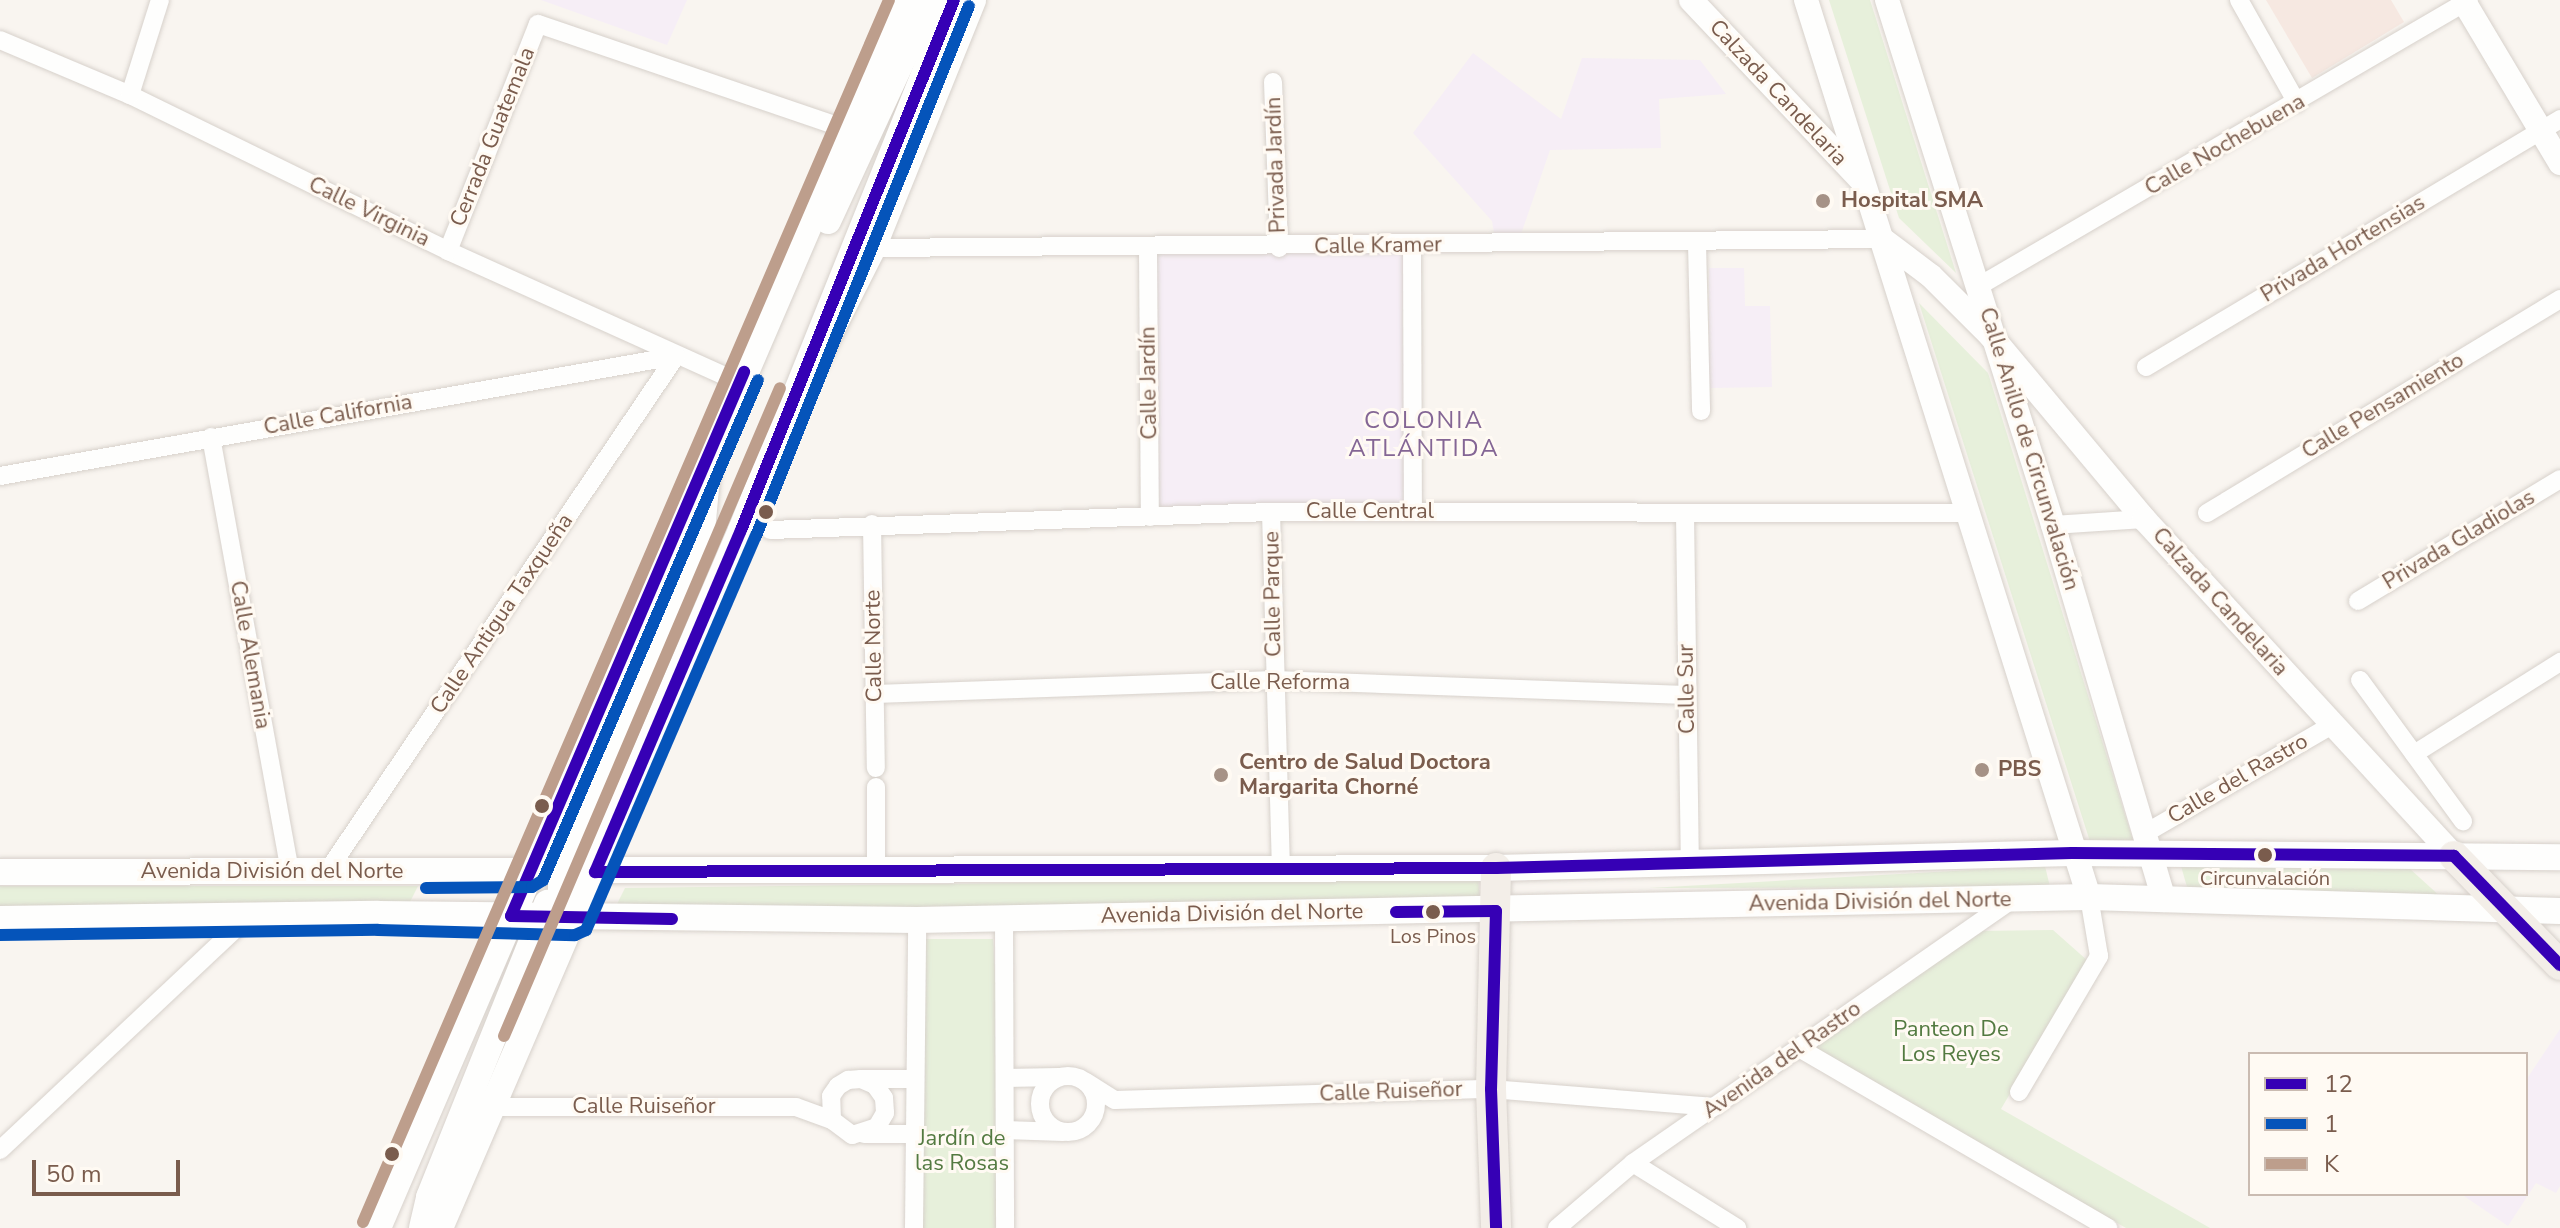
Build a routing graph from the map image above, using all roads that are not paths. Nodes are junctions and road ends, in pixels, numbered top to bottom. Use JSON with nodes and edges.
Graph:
{"nodes":[{"id":1,"x":160,"y":0,"type":"edge"},
{"id":2,"x":906,"y":0,"type":"edge"},
{"id":3,"x":930,"y":0,"type":"edge"},
{"id":4,"x":954,"y":0,"type":"edge"},
{"id":5,"x":974,"y":0,"type":"edge"},
{"id":6,"x":1691,"y":0,"type":"edge"},
{"id":7,"x":1806,"y":0,"type":"edge"},
{"id":8,"x":1887,"y":0,"type":"edge"},
{"id":9,"x":2239,"y":0,"type":"edge"},
{"id":10,"x":2465,"y":1,"type":"edge"},
{"id":11,"x":0,"y":40,"type":"edge"},
{"id":12,"x":1273,"y":82,"type":"dead end"},
{"id":13,"x":130,"y":95,"type":"junction"},
{"id":14,"x":2297,"y":103,"type":"junction"},
{"id":15,"x":2550,"y":125,"type":"edge"},
{"id":16,"x":849,"y":130,"type":"junction"},
{"id":17,"x":2560,"y":163,"type":"edge"},
{"id":18,"x":1866,"y":186,"type":"junction"},
{"id":19,"x":1882,"y":239,"type":"junction"},
{"id":20,"x":1697,"y":244,"type":"junction"},
{"id":21,"x":1412,"y":245,"type":"junction"},
{"id":22,"x":874,"y":248,"type":"junction"},
{"id":23,"x":1279,"y":248,"type":"junction"},
{"id":24,"x":1148,"y":249,"type":"junction"},
{"id":25,"x":448,"y":251,"type":"junction"},
{"id":26,"x":1979,"y":286,"type":"junction"},
{"id":27,"x":2560,"y":299,"type":"edge"},
{"id":28,"x":767,"y":319,"type":"junction"},
{"id":29,"x":1991,"y":336,"type":"junction"},
{"id":30,"x":676,"y":356,"type":"junction"},
{"id":31,"x":2146,"y":367,"type":"dead end"},
{"id":32,"x":740,"y":383,"type":"junction"},
{"id":33,"x":799,"y":383,"type":"junction"},
{"id":34,"x":1701,"y":411,"type":"dead end"},
{"id":35,"x":211,"y":437,"type":"junction"},
{"id":36,"x":708,"y":456,"type":"junction"},
{"id":37,"x":0,"y":476,"type":"edge"},
{"id":38,"x":2560,"y":479,"type":"edge"},
{"id":39,"x":1271,"y":512,"type":"junction"},
{"id":40,"x":1413,"y":512,"type":"junction"},
{"id":41,"x":1970,"y":513,"type":"junction"},
{"id":42,"x":2207,"y":513,"type":"dead end"},
{"id":43,"x":1685,"y":514,"type":"junction"},
{"id":44,"x":1150,"y":517,"type":"junction"},
{"id":45,"x":2144,"y":519,"type":"junction"},
{"id":46,"x":872,"y":524,"type":"junction"},
{"id":47,"x":2053,"y":525,"type":"junction"},
{"id":48,"x":770,"y":530,"type":"dead end"},
{"id":49,"x":2358,"y":601,"type":"dead end"},
{"id":50,"x":2560,"y":662,"type":"edge"},
{"id":51,"x":1275,"y":680,"type":"junction"},
{"id":52,"x":2360,"y":680,"type":"dead end"},
{"id":53,"x":875,"y":694,"type":"junction"},
{"id":54,"x":1686,"y":695,"type":"junction"},
{"id":55,"x":2332,"y":725,"type":"junction"},
{"id":56,"x":2414,"y":754,"type":"junction"},
{"id":57,"x":2463,"y":821,"type":"dead end"},
{"id":58,"x":2147,"y":844,"type":"junction"},
{"id":59,"x":2072,"y":853,"type":"junction"},
{"id":60,"x":2454,"y":856,"type":"junction"},
{"id":61,"x":2560,"y":857,"type":"edge"},
{"id":62,"x":1690,"y":864,"type":"junction"},
{"id":63,"x":1281,"y":867,"type":"junction"},
{"id":64,"x":1496,"y":868,"type":"junction"},
{"id":65,"x":530,"y":871,"type":"junction"},
{"id":66,"x":561,"y":871,"type":"junction"},
{"id":67,"x":876,"y":871,"type":"junction"},
{"id":68,"x":0,"y":872,"type":"edge"},
{"id":69,"x":290,"y":872,"type":"junction"},
{"id":70,"x":327,"y":872,"type":"junction"},
{"id":71,"x":595,"y":872,"type":"junction"},
{"id":72,"x":2089,"y":897,"type":"junction"},
{"id":73,"x":2013,"y":899,"type":"junction"},
{"id":74,"x":2164,"y":900,"type":"junction"},
{"id":75,"x":1496,"y":911,"type":"junction"},
{"id":76,"x":2512,"y":911,"type":"junction"},
{"id":77,"x":2560,"y":911,"type":"edge"},
{"id":78,"x":250,"y":915,"type":"junction"},
{"id":79,"x":511,"y":916,"type":"junction"},
{"id":80,"x":543,"y":917,"type":"junction"},
{"id":81,"x":1004,"y":918,"type":"junction"},
{"id":82,"x":0,"y":919,"type":"edge"},
{"id":83,"x":575,"y":919,"type":"junction"},
{"id":84,"x":917,"y":920,"type":"junction"},
{"id":85,"x":2560,"y":965,"type":"edge"},
{"id":86,"x":1799,"y":1048,"type":"junction"},
{"id":87,"x":1059,"y":1077,"type":"junction"},
{"id":88,"x":1005,"y":1078,"type":"junction"},
{"id":89,"x":861,"y":1079,"type":"junction"},
{"id":90,"x":915,"y":1079,"type":"junction"},
{"id":91,"x":1086,"y":1082,"type":"junction"},
{"id":92,"x":838,"y":1086,"type":"junction"},
{"id":93,"x":1491,"y":1089,"type":"junction"},
{"id":94,"x":2019,"y":1092,"type":"dead end"},
{"id":95,"x":1115,"y":1100,"type":"junction"},
{"id":96,"x":492,"y":1107,"type":"junction"},
{"id":97,"x":796,"y":1107,"type":"junction"},
{"id":98,"x":1714,"y":1107,"type":"junction"},
{"id":99,"x":832,"y":1120,"type":"junction"},
{"id":100,"x":1088,"y":1124,"type":"junction"},
{"id":101,"x":1005,"y":1130,"type":"junction"},
{"id":102,"x":1063,"y":1132,"type":"junction"},
{"id":103,"x":864,"y":1134,"type":"junction"},
{"id":104,"x":915,"y":1134,"type":"junction"},
{"id":105,"x":0,"y":1150,"type":"edge"},
{"id":106,"x":1633,"y":1163,"type":"junction"},
{"id":107,"x":378,"y":1228,"type":"edge"},
{"id":108,"x":422,"y":1228,"type":"edge"},
{"id":109,"x":440,"y":1228,"type":"edge"},
{"id":110,"x":914,"y":1228,"type":"edge"},
{"id":111,"x":1005,"y":1228,"type":"edge"},
{"id":112,"x":1496,"y":1228,"type":"edge"},
{"id":113,"x":1557,"y":1228,"type":"edge"},
{"id":114,"x":1737,"y":1228,"type":"edge"},
{"id":115,"x":2108,"y":1228,"type":"edge"}],
"edges":[{"from":1,"to":13,"type":"street"},
{"from":2,"to":16,"type":"main road"},
{"from":3,"to":28,"type":"main road"},
{"from":4,"to":33,"type":"main road"},
{"from":5,"to":22,"type":"street"},
{"from":6,"to":18,"type":"street","name":"Calzada Candelaria"},
{"from":7,"to":18,"type":"street"},
{"from":8,"to":26,"type":"street","name":"Calle Anillo de Circunvalación"},
{"from":9,"to":14,"type":"street"},
{"from":10,"to":14,"type":"street","name":"Calle Nochebuena"},
{"from":10,"to":15,"type":"street"},
{"from":11,"to":13,"type":"street","name":"Calle Virginia"},
{"from":12,"to":23,"type":"street","name":"Privada Jardín"},
{"from":13,"to":25,"type":"street","name":"Calle Virginia"},
{"from":14,"to":26,"type":"street","name":"Calle Nochebuena"},
{"from":15,"to":17,"type":"street"},
{"from":15,"to":31,"type":"street","name":"Privada Hortensias"},
{"from":16,"to":25,"type":"street","name":"Cerrada Guatemala"},
{"from":16,"to":28,"type":"main road"},
{"from":18,"to":19,"type":"street"},
{"from":19,"to":20,"type":"street","name":"Calle Kramer"},
{"from":19,"to":29,"type":"street","name":"Calzada Candelaria"},
{"from":19,"to":41,"type":"street"},
{"from":20,"to":21,"type":"street","name":"Calle Kramer"},
{"from":20,"to":34,"type":"street"},
{"from":21,"to":23,"type":"street","name":"Calle Kramer"},
{"from":21,"to":40,"type":"street"},
{"from":22,"to":24,"type":"street","name":"Calle Kramer"},
{"from":22,"to":33,"type":"street"},
{"from":23,"to":24,"type":"street","name":"Calle Kramer"},
{"from":24,"to":44,"type":"street","name":"Calle Jardín"},
{"from":25,"to":30,"type":"street","name":"Calle Virginia"},
{"from":26,"to":29,"type":"street","name":"Calle Anillo de Circunvalación"},
{"from":27,"to":42,"type":"street","name":"Calle Pensamiento"},
{"from":28,"to":32,"type":"main road"},
{"from":29,"to":45,"type":"street","name":"Calzada Candelaria"},
{"from":29,"to":47,"type":"street","name":"Calle Anillo de Circunvalación"},
{"from":30,"to":32,"type":"street","name":"Calle Virginia"},
{"from":30,"to":35,"type":"street","name":"Calle California"},
{"from":30,"to":70,"type":"street","name":"Calle Antigua Taxqueña"},
{"from":32,"to":36,"type":"main road"},
{"from":33,"to":71,"type":"main road"},
{"from":35,"to":37,"type":"street","name":"Calle California"},
{"from":35,"to":69,"type":"street","name":"Calle Alemania"},
{"from":36,"to":65,"type":"main road"},
{"from":36,"to":66,"type":"main road"},
{"from":38,"to":49,"type":"street","name":"Privada Gladiolas"},
{"from":39,"to":40,"type":"street","name":"Calle Central"},
{"from":39,"to":44,"type":"street","name":"Calle Central"},
{"from":39,"to":51,"type":"street","name":"Calle Parque"},
{"from":40,"to":43,"type":"street","name":"Calle Central"},
{"from":41,"to":43,"type":"street","name":"Calle Central"},
{"from":41,"to":59,"type":"street"},
{"from":43,"to":54,"type":"street","name":"Calle Sur"},
{"from":44,"to":46,"type":"street","name":"Calle Central"},
{"from":45,"to":47,"type":"street"},
{"from":45,"to":55,"type":"street","name":"Calzada Candelaria"},
{"from":46,"to":48,"type":"street","name":"Calle Central"},
{"from":46,"to":53,"type":"street","name":"Calle Norte"},
{"from":47,"to":58,"type":"street","name":"Calle Anillo de Circunvalación"},
{"from":50,"to":56,"type":"street"},
{"from":51,"to":53,"type":"street","name":"Calle Reforma"},
{"from":51,"to":54,"type":"street","name":"Calle Reforma"},
{"from":51,"to":63,"type":"street","name":"Calle Parque"},
{"from":52,"to":56,"type":"street"},
{"from":53,"to":67,"type":"street","name":"Calle Norte"},
{"from":54,"to":62,"type":"street","name":"Calle Sur"},
{"from":55,"to":58,"type":"street","name":"Calle del Rastro"},
{"from":55,"to":60,"type":"street","name":"Calzada Candelaria"},
{"from":56,"to":57,"type":"street"},
{"from":58,"to":59,"type":"main road","name":"Avenida División del Norte"},
{"from":58,"to":60,"type":"main road","name":"Avenida División del Norte"},
{"from":58,"to":74,"type":"street","name":"Calle Anillo de Circunvalación"},
{"from":59,"to":62,"type":"main road","name":"Avenida División del Norte"},
{"from":59,"to":72,"type":"street"},
{"from":60,"to":61,"type":"main road","name":"Avenida División del Norte"},
{"from":60,"to":76,"type":"main road","name":"Calzada Candelaria"},
{"from":62,"to":64,"type":"main road","name":"Avenida División del Norte"},
{"from":63,"to":64,"type":"main road","name":"Avenida División del Norte"},
{"from":63,"to":67,"type":"main road","name":"Avenida División del Norte"},
{"from":64,"to":75,"type":"main road"},
{"from":65,"to":66,"type":"main road","name":"Avenida División del Norte"},
{"from":65,"to":70,"type":"main road","name":"Avenida División del Norte"},
{"from":65,"to":79,"type":"main road"},
{"from":65,"to":80,"type":"main road"},
{"from":66,"to":71,"type":"main road","name":"Avenida División del Norte"},
{"from":66,"to":83,"type":"main road"},
{"from":67,"to":71,"type":"main road","name":"Avenida División del Norte"},
{"from":68,"to":69,"type":"main road","name":"Avenida División del Norte"},
{"from":69,"to":70,"type":"main road","name":"Avenida División del Norte"},
{"from":71,"to":83,"type":"main road"},
{"from":72,"to":73,"type":"main road","name":"Avenida División del Norte"},
{"from":72,"to":74,"type":"main road","name":"Avenida División del Norte"},
{"from":72,"to":94,"type":"street"},
{"from":73,"to":75,"type":"main road","name":"Avenida División del Norte"},
{"from":73,"to":86,"type":"street","name":"Avenida del Rastro"},
{"from":74,"to":76,"type":"main road","name":"Avenida División del Norte"},
{"from":75,"to":81,"type":"main road","name":"Avenida División del Norte"},
{"from":75,"to":93,"type":"main road"},
{"from":76,"to":77,"type":"main road","name":"Avenida División del Norte"},
{"from":76,"to":85,"type":"main road","name":"Calzada Candelaria"},
{"from":78,"to":79,"type":"main road","name":"Avenida División del Norte"},
{"from":78,"to":82,"type":"main road","name":"Avenida División del Norte"},
{"from":78,"to":105,"type":"street"},
{"from":79,"to":80,"type":"main road","name":"Avenida División del Norte"},
{"from":79,"to":107,"type":"main road"},
{"from":80,"to":83,"type":"main road","name":"Avenida División del Norte"},
{"from":80,"to":108,"type":"main road"},
{"from":81,"to":84,"type":"main road","name":"Avenida División del Norte"},
{"from":81,"to":88,"type":"street"},
{"from":83,"to":84,"type":"main road","name":"Avenida División del Norte"},
{"from":83,"to":96,"type":"main road"},
{"from":84,"to":90,"type":"street"},
{"from":86,"to":98,"type":"street","name":"Avenida del Rastro"},
{"from":86,"to":115,"type":"street"},
{"from":87,"to":88,"type":"street"},
{"from":87,"to":91,"type":"street"},
{"from":87,"to":102,"type":"street"},
{"from":88,"to":101,"type":"street"},
{"from":89,"to":90,"type":"street"},
{"from":89,"to":92,"type":"street"},
{"from":89,"to":103,"type":"street"},
{"from":90,"to":104,"type":"street"},
{"from":91,"to":95,"type":"street"},
{"from":91,"to":100,"type":"street"},
{"from":92,"to":97,"type":"street","name":"Calle Ruiseñor"},
{"from":92,"to":99,"type":"street"},
{"from":93,"to":95,"type":"street","name":"Calle Ruiseñor"},
{"from":93,"to":98,"type":"street","name":"Calle Ruiseñor"},
{"from":93,"to":112,"type":"main road"},
{"from":95,"to":100,"type":"street"},
{"from":96,"to":97,"type":"street","name":"Calle Ruiseñor"},
{"from":96,"to":109,"type":"main road"},
{"from":97,"to":99,"type":"street","name":"Calle Ruiseñor"},
{"from":98,"to":106,"type":"street","name":"Avenida del Rastro"},
{"from":99,"to":103,"type":"street"},
{"from":100,"to":102,"type":"street"},
{"from":101,"to":102,"type":"street"},
{"from":101,"to":111,"type":"street"},
{"from":103,"to":104,"type":"street"},
{"from":104,"to":110,"type":"street"},
{"from":106,"to":113,"type":"street","name":"Avenida del Rastro"},
{"from":106,"to":114,"type":"street"}]}
